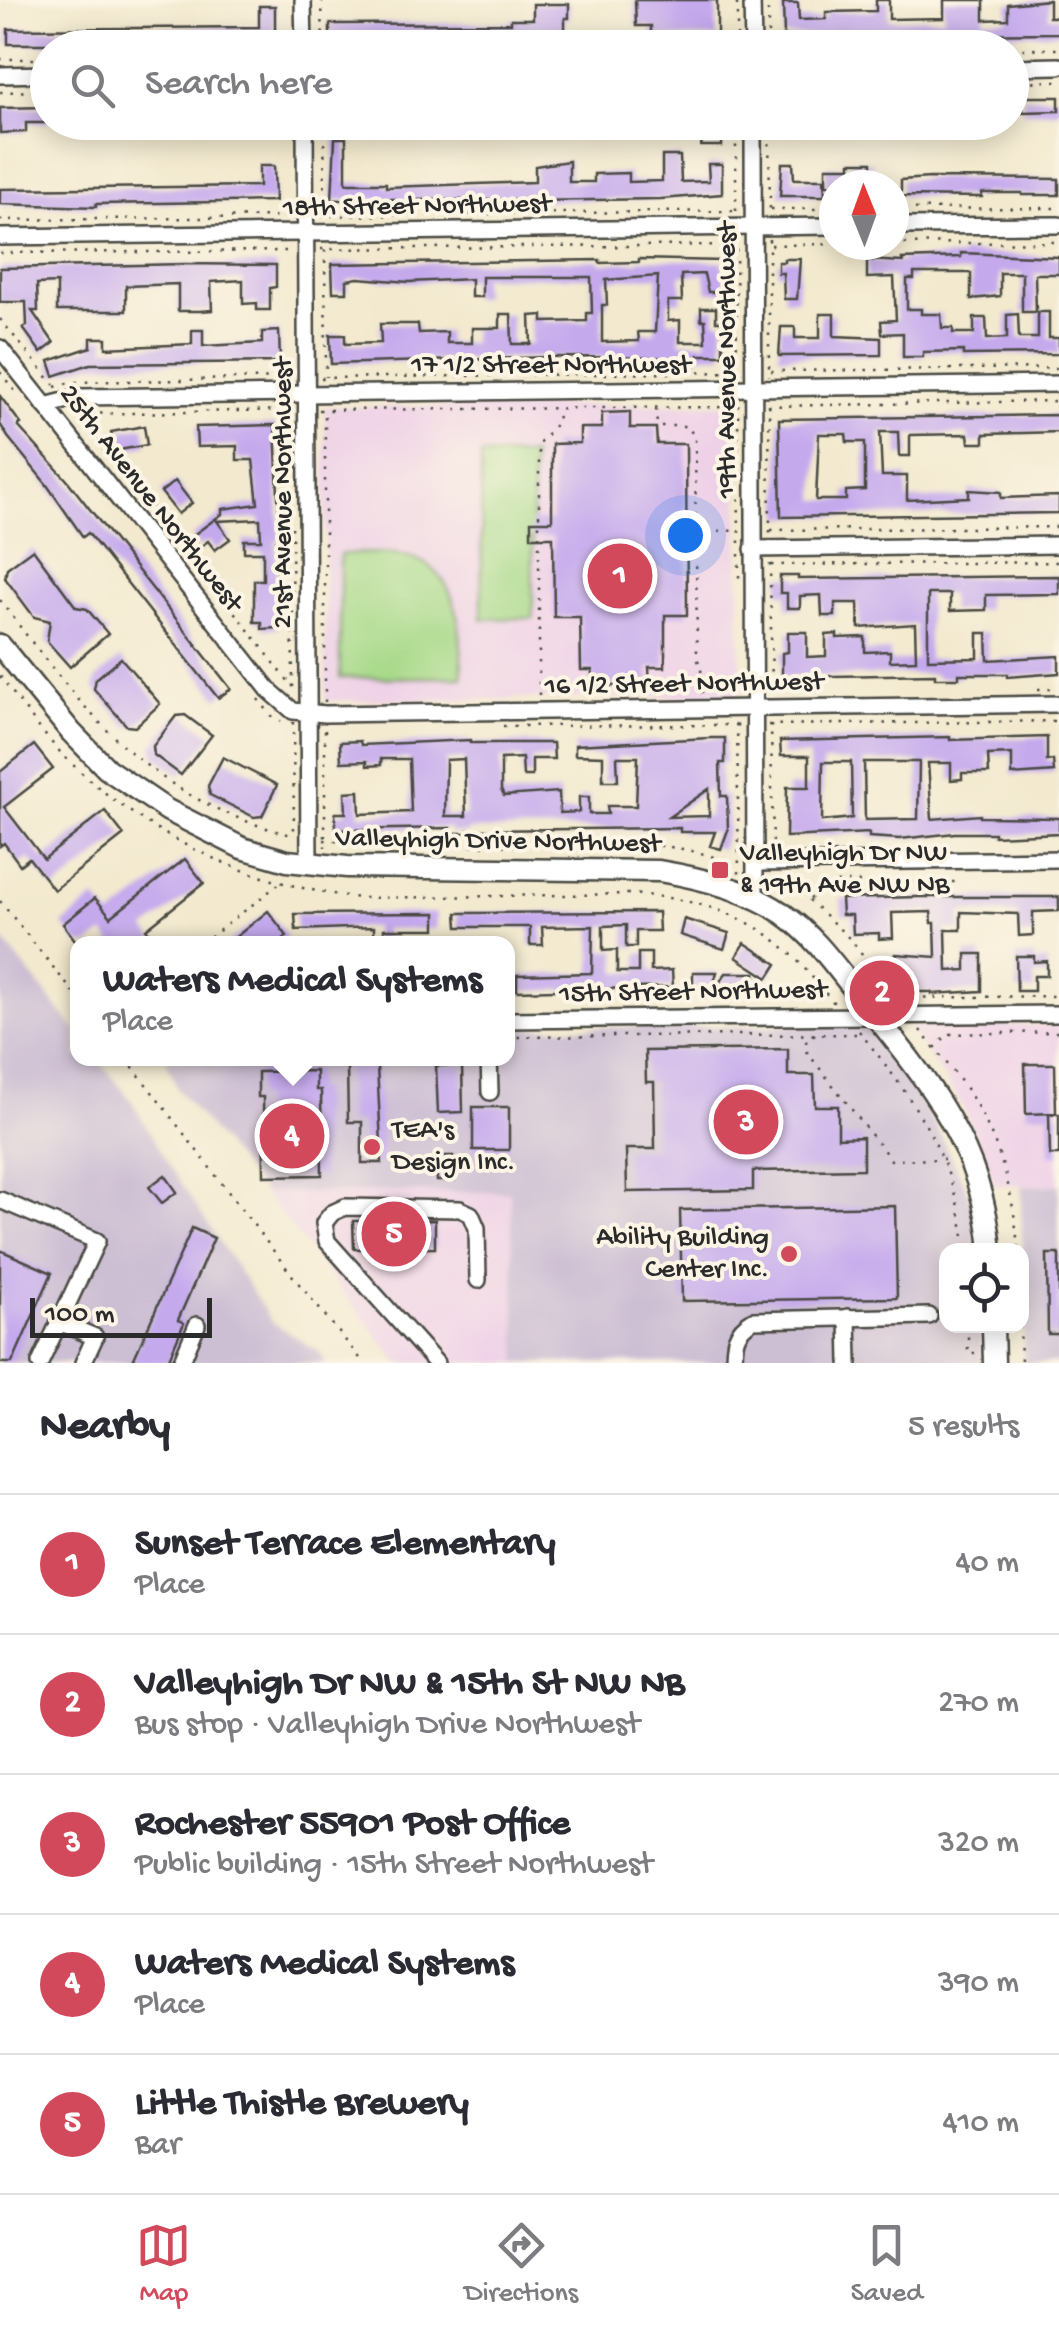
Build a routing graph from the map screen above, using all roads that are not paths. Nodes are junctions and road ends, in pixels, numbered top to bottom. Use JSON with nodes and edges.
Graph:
{"nodes":[{"id":1,"x":303,"y":0,"type":"edge"},
{"id":2,"x":752,"y":0,"type":"edge"},
{"id":3,"x":304,"y":30,"type":"edge"},
{"id":4,"x":753,"y":30,"type":"edge"},
{"id":5,"x":1059,"y":66,"type":"edge"},
{"id":6,"x":1029,"y":67,"type":"edge"},
{"id":7,"x":0,"y":74,"type":"edge"},
{"id":8,"x":30,"y":74,"type":"edge"},
{"id":9,"x":305,"y":140,"type":"edge"},
{"id":10,"x":752,"y":140,"type":"edge"},
{"id":11,"x":1059,"y":225,"type":"edge"},
{"id":12,"x":819,"y":226,"type":"edge"},
{"id":13,"x":909,"y":226,"type":"edge"},
{"id":14,"x":752,"y":227,"type":"junction"},
{"id":15,"x":308,"y":234,"type":"junction"},
{"id":16,"x":0,"y":238,"type":"edge"},
{"id":17,"x":0,"y":348,"type":"edge"},
{"id":18,"x":1059,"y":384,"type":"edge"},
{"id":19,"x":752,"y":390,"type":"junction"},
{"id":20,"x":309,"y":393,"type":"junction"},
{"id":21,"x":45,"y":406,"type":"junction"},
{"id":22,"x":1059,"y":546,"type":"edge"},
{"id":23,"x":754,"y":549,"type":"junction"},
{"id":24,"x":0,"y":645,"type":"edge"},
{"id":25,"x":1059,"y":704,"type":"edge"},
{"id":26,"x":754,"y":710,"type":"junction"},
{"id":27,"x":308,"y":714,"type":"junction"},
{"id":28,"x":1059,"y":859,"type":"edge"},
{"id":29,"x":756,"y":863,"type":"junction"},
{"id":30,"x":308,"y":864,"type":"junction"},
{"id":31,"x":755,"y":898,"type":"junction"},
{"id":32,"x":1059,"y":1014,"type":"edge"},
{"id":33,"x":876,"y":1016,"type":"junction"},
{"id":34,"x":515,"y":1020,"type":"edge"},
{"id":35,"x":489,"y":1066,"type":"edge"},
{"id":36,"x":490,"y":1092,"type":"dead end"},
{"id":37,"x":0,"y":1200,"type":"edge"},
{"id":38,"x":990,"y":1243,"type":"edge"},
{"id":39,"x":478,"y":1280,"type":"dead end"},
{"id":40,"x":930,"y":1316,"type":"dead end"},
{"id":41,"x":848,"y":1317,"type":"junction"},
{"id":42,"x":59,"y":1322,"type":"junction"},
{"id":43,"x":197,"y":1326,"type":"dead end"},
{"id":44,"x":993,"y":1333,"type":"edge"},
{"id":45,"x":40,"y":1363,"type":"edge"},
{"id":46,"x":83,"y":1363,"type":"edge"},
{"id":47,"x":181,"y":1363,"type":"edge"},
{"id":48,"x":436,"y":1363,"type":"edge"},
{"id":49,"x":734,"y":1363,"type":"edge"},
{"id":50,"x":849,"y":1363,"type":"edge"},
{"id":51,"x":994,"y":1363,"type":"edge"}],
"edges":[{"from":1,"to":3,"type":"street"},
{"from":2,"to":4,"type":"street"},
{"from":5,"to":6,"type":"street"},
{"from":7,"to":8,"type":"street"},
{"from":9,"to":15,"type":"street","name":"21st Avenue Northwest"},
{"from":10,"to":14,"type":"street","name":"19th Avenue Northwest"},
{"from":11,"to":13,"type":"street"},
{"from":12,"to":14,"type":"street","name":"18th Street Northwest"},
{"from":14,"to":15,"type":"street","name":"18th Street Northwest"},
{"from":14,"to":19,"type":"street","name":"19th Avenue Northwest"},
{"from":15,"to":16,"type":"street","name":"18th Street Northwest"},
{"from":15,"to":20,"type":"street","name":"21st Avenue Northwest"},
{"from":17,"to":21,"type":"street","name":"25th Avenue Northwest"},
{"from":18,"to":19,"type":"street","name":"17 1/2 Street Northwest"},
{"from":19,"to":20,"type":"street","name":"17 1/2 Street Northwest"},
{"from":19,"to":23,"type":"street","name":"19th Avenue Northwest"},
{"from":20,"to":21,"type":"street","name":"17 1/2 Street Northwest"},
{"from":20,"to":27,"type":"street","name":"21st Avenue Northwest"},
{"from":21,"to":27,"type":"street","name":"25th Avenue Northwest"},
{"from":22,"to":23,"type":"street"},
{"from":23,"to":26,"type":"street","name":"19th Avenue Northwest"},
{"from":24,"to":30,"type":"main road","name":"Valleyhigh Drive Northwest"},
{"from":25,"to":26,"type":"street","name":"16 1/2 Street Northwest"},
{"from":26,"to":27,"type":"street","name":"16 1/2 Street Northwest"},
{"from":26,"to":29,"type":"street","name":"19th Avenue Northwest"},
{"from":27,"to":30,"type":"street","name":"21st Avenue Northwest"},
{"from":28,"to":29,"type":"street"},
{"from":29,"to":31,"type":"street","name":"19th Avenue Northwest"},
{"from":30,"to":31,"type":"main road","name":"Valleyhigh Drive Northwest"},
{"from":31,"to":33,"type":"main road","name":"Valleyhigh Drive Northwest"},
{"from":32,"to":33,"type":"street","name":"15th Street Northwest"},
{"from":33,"to":34,"type":"street","name":"15th Street Northwest"},
{"from":33,"to":38,"type":"main road","name":"Valleyhigh Drive Northwest"},
{"from":35,"to":36,"type":"street"},
{"from":37,"to":42,"type":"street"},
{"from":39,"to":48,"type":"street"},
{"from":40,"to":41,"type":"street"},
{"from":41,"to":49,"type":"street"},
{"from":41,"to":50,"type":"street"},
{"from":42,"to":45,"type":"street"},
{"from":42,"to":46,"type":"street"},
{"from":43,"to":47,"type":"street"},
{"from":44,"to":51,"type":"main road"}]}
